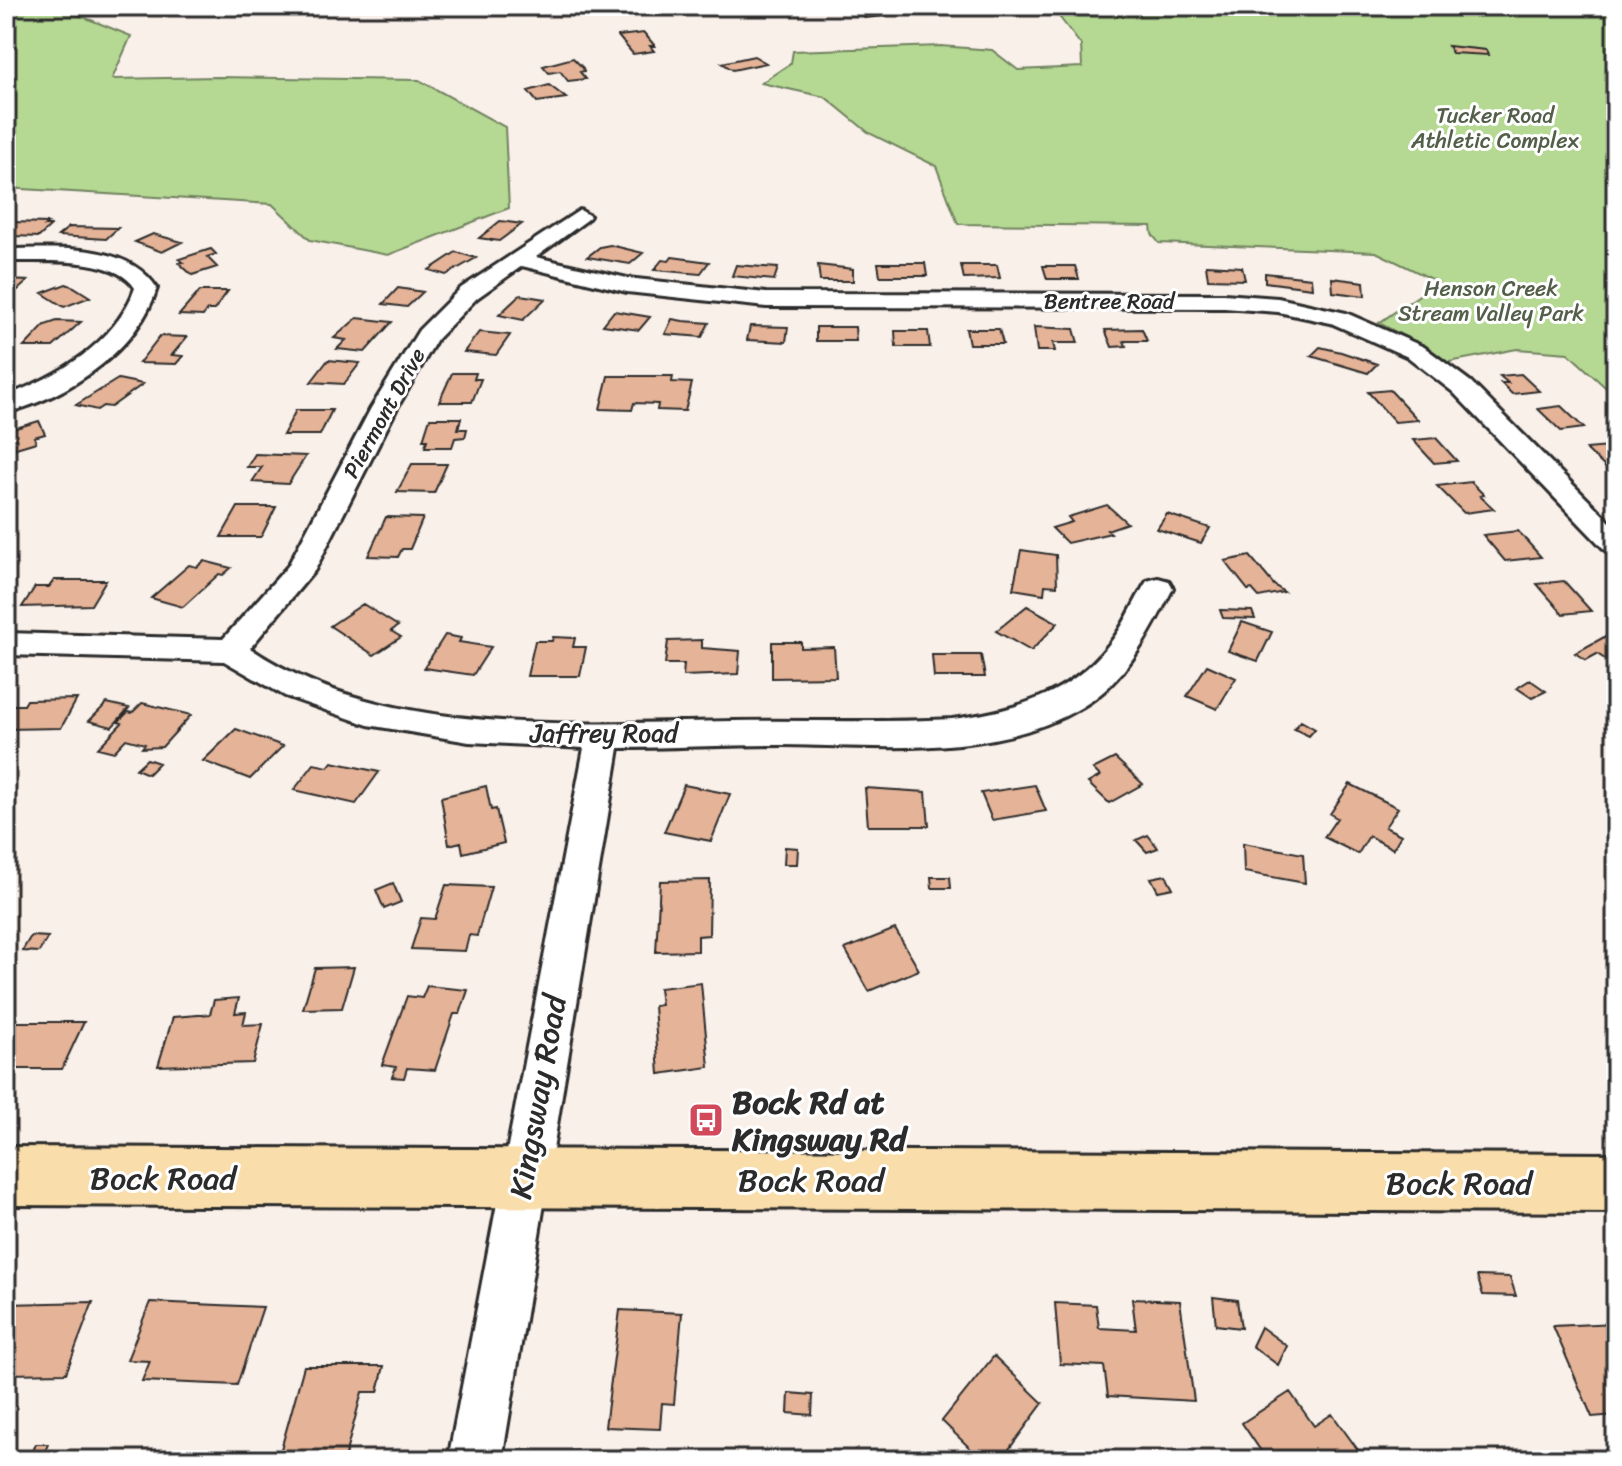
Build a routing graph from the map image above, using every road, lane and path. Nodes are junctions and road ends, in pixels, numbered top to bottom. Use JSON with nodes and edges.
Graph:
{"nodes":[{"id":1,"x":580,"y":216,"type":"dead end"},
{"id":2,"x":6,"y":255,"type":"edge"},
{"id":3,"x":519,"y":259,"type":"junction"},
{"id":4,"x":6,"y":405,"type":"edge"},
{"id":5,"x":1616,"y":545,"type":"edge"},
{"id":6,"x":1158,"y":588,"type":"dead end"},
{"id":7,"x":6,"y":644,"type":"edge"},
{"id":8,"x":231,"y":650,"type":"junction"},
{"id":9,"x":604,"y":734,"type":"junction"},
{"id":10,"x":6,"y":1176,"type":"edge"},
{"id":11,"x":523,"y":1179,"type":"junction"},
{"id":12,"x":1616,"y":1183,"type":"edge"},
{"id":13,"x":475,"y":1460,"type":"edge"}],
"edges":[{"from":1,"to":3,"type":"street","name":"Piermont Drive"},
{"from":2,"to":4,"type":"street"},
{"from":3,"to":5,"type":"street","name":"Bentree Road"},
{"from":3,"to":8,"type":"street","name":"Piermont Drive"},
{"from":6,"to":9,"type":"street","name":"Jaffrey Road"},
{"from":7,"to":8,"type":"street"},
{"from":8,"to":9,"type":"street","name":"Jaffrey Road"},
{"from":9,"to":11,"type":"street","name":"Kingsway Road"},
{"from":10,"to":11,"type":"main road","name":"Bock Road"},
{"from":11,"to":12,"type":"main road","name":"Bock Road"},
{"from":11,"to":13,"type":"street","name":"Kingsway Road"}]}
